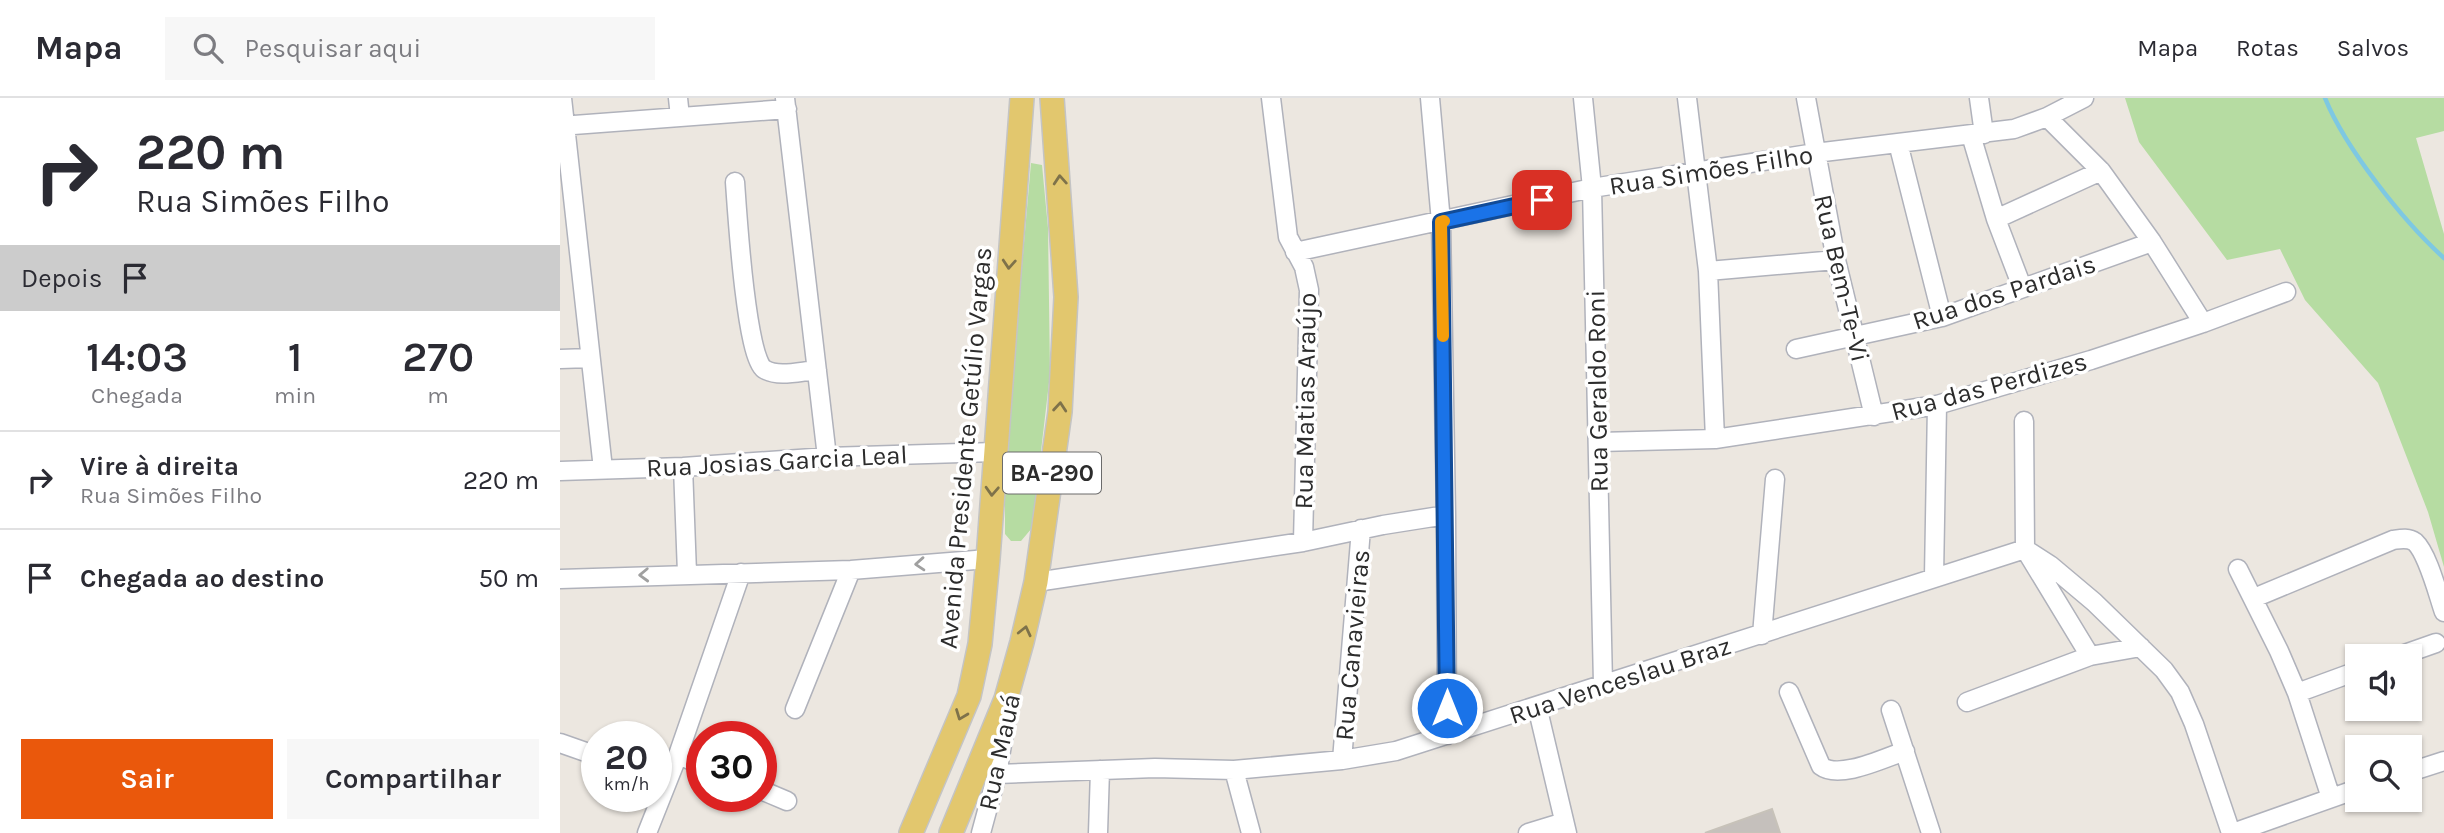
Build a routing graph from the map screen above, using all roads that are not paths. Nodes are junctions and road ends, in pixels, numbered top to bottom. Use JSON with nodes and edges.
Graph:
{"nodes":[{"id":1,"x":562,"y":98,"type":"edge"},
{"id":2,"x":678,"y":98,"type":"edge"},
{"id":3,"x":1022,"y":98,"type":"edge"},
{"id":4,"x":1052,"y":98,"type":"edge"},
{"id":5,"x":1271,"y":98,"type":"edge"},
{"id":6,"x":1430,"y":98,"type":"edge"},
{"id":7,"x":1583,"y":98,"type":"edge"},
{"id":8,"x":1687,"y":98,"type":"edge"},
{"id":9,"x":1806,"y":98,"type":"edge"},
{"id":10,"x":1979,"y":98,"type":"edge"},
{"id":11,"x":2084,"y":98,"type":"edge"},
{"id":12,"x":786,"y":103,"type":"edge"},
{"id":13,"x":680,"y":117,"type":"junction"},
{"id":14,"x":2047,"y":117,"type":"junction"},
{"id":15,"x":562,"y":126,"type":"edge"},
{"id":16,"x":1978,"y":134,"type":"junction"},
{"id":17,"x":1898,"y":143,"type":"junction"},
{"id":18,"x":1815,"y":153,"type":"junction"},
{"id":19,"x":2101,"y":171,"type":"junction"},
{"id":20,"x":1695,"y":173,"type":"junction"},
{"id":21,"x":735,"y":182,"type":"dead end"},
{"id":22,"x":1592,"y":188,"type":"junction"},
{"id":23,"x":1996,"y":219,"type":"junction"},
{"id":24,"x":1441,"y":222,"type":"junction"},
{"id":25,"x":2152,"y":242,"type":"junction"},
{"id":26,"x":1295,"y":252,"type":"junction"},
{"id":27,"x":1836,"y":260,"type":"junction"},
{"id":28,"x":1709,"y":271,"type":"junction"},
{"id":29,"x":2022,"y":287,"type":"junction"},
{"id":30,"x":2286,"y":292,"type":"dead end"},
{"id":31,"x":1942,"y":317,"type":"junction"},
{"id":32,"x":2203,"y":323,"type":"junction"},
{"id":33,"x":1855,"y":337,"type":"junction"},
{"id":34,"x":1796,"y":349,"type":"dead end"},
{"id":35,"x":590,"y":358,"type":"junction"},
{"id":36,"x":560,"y":359,"type":"edge"},
{"id":37,"x":817,"y":370,"type":"junction"},
{"id":38,"x":1937,"y":405,"type":"junction"},
{"id":39,"x":1874,"y":416,"type":"junction"},
{"id":40,"x":2024,"y":421,"type":"dead end"},
{"id":41,"x":1715,"y":439,"type":"junction"},
{"id":42,"x":1600,"y":442,"type":"junction"},
{"id":43,"x":995,"y":452,"type":"junction"},
{"id":44,"x":827,"y":457,"type":"junction"},
{"id":45,"x":683,"y":467,"type":"junction"},
{"id":46,"x":603,"y":469,"type":"junction"},
{"id":47,"x":560,"y":471,"type":"edge"},
{"id":48,"x":1775,"y":479,"type":"dead end"},
{"id":49,"x":1446,"y":515,"type":"junction"},
{"id":50,"x":1361,"y":529,"type":"junction"},
{"id":51,"x":1303,"y":542,"type":"junction"},
{"id":52,"x":2025,"y":549,"type":"junction"},
{"id":53,"x":988,"y":559,"type":"junction"},
{"id":54,"x":2238,"y":569,"type":"dead end"},
{"id":55,"x":851,"y":570,"type":"junction"},
{"id":56,"x":687,"y":573,"type":"junction"},
{"id":57,"x":741,"y":573,"type":"junction"},
{"id":58,"x":1934,"y":577,"type":"junction"},
{"id":59,"x":560,"y":579,"type":"edge"},
{"id":60,"x":1036,"y":582,"type":"junction"},
{"id":61,"x":2254,"y":598,"type":"junction"},
{"id":62,"x":2444,"y":612,"type":"edge"},
{"id":63,"x":1762,"y":635,"type":"junction"},
{"id":64,"x":2437,"y":643,"type":"dead end"},
{"id":65,"x":2141,"y":648,"type":"junction"},
{"id":66,"x":2422,"y":648,"type":"edge"},
{"id":67,"x":2090,"y":656,"type":"junction"},
{"id":68,"x":1015,"y":670,"type":"junction"},
{"id":69,"x":2345,"y":676,"type":"edge"},
{"id":70,"x":1603,"y":684,"type":"junction"},
{"id":71,"x":1789,"y":692,"type":"dead end"},
{"id":72,"x":2297,"y":694,"type":"junction"},
{"id":73,"x":1967,"y":702,"type":"dead end"},
{"id":74,"x":1537,"y":706,"type":"junction"},
{"id":75,"x":795,"y":709,"type":"dead end"},
{"id":76,"x":1891,"y":710,"type":"dead end"},
{"id":77,"x":1447,"y":735,"type":"junction"},
{"id":78,"x":560,"y":743,"type":"edge"},
{"id":79,"x":581,"y":750,"type":"edge"},
{"id":80,"x":1905,"y":751,"type":"junction"},
{"id":81,"x":678,"y":755,"type":"junction"},
{"id":82,"x":686,"y":758,"type":"edge"},
{"id":83,"x":1342,"y":760,"type":"junction"},
{"id":84,"x":2444,"y":761,"type":"edge"},
{"id":85,"x":672,"y":764,"type":"edge"},
{"id":86,"x":2422,"y":768,"type":"edge"},
{"id":87,"x":1100,"y":770,"type":"junction"},
{"id":88,"x":1234,"y":770,"type":"junction"},
{"id":89,"x":997,"y":774,"type":"junction"},
{"id":90,"x":2345,"y":793,"type":"edge"},
{"id":91,"x":777,"y":797,"type":"edge"},
{"id":92,"x":2331,"y":797,"type":"junction"},
{"id":93,"x":787,"y":801,"type":"dead end"},
{"id":94,"x":653,"y":812,"type":"edge"},
{"id":95,"x":1565,"y":827,"type":"edge"},
{"id":96,"x":647,"y":833,"type":"edge"},
{"id":97,"x":911,"y":833,"type":"edge"},
{"id":98,"x":950,"y":833,"type":"edge"},
{"id":99,"x":981,"y":833,"type":"edge"},
{"id":100,"x":1097,"y":833,"type":"edge"},
{"id":101,"x":1251,"y":833,"type":"edge"},
{"id":102,"x":1528,"y":833,"type":"edge"},
{"id":103,"x":1931,"y":833,"type":"edge"},
{"id":104,"x":2232,"y":833,"type":"edge"}],
"edges":[{"from":1,"to":15,"type":"street"},
{"from":2,"to":13,"type":"street"},
{"from":3,"to":43,"type":"main road","name":"Avenida Presidente Getúlio Vargas","number":"BA-290","one_way":true},
{"from":60,"to":4,"type":"main road","number":"BA-290","one_way":true},
{"from":5,"to":26,"type":"street","name":"Rua Matias Araújo"},
{"from":6,"to":24,"type":"street"},
{"from":7,"to":22,"type":"street","name":"Rua Geraldo Roni"},
{"from":8,"to":20,"type":"street"},
{"from":9,"to":18,"type":"street","name":"Rua Bem-Te-Vi"},
{"from":10,"to":16,"type":"street"},
{"from":11,"to":14,"type":"street","name":"Rua Simões Filho"},
{"from":12,"to":13,"type":"street"},
{"from":12,"to":37,"type":"street"},
{"from":13,"to":15,"type":"street"},
{"from":14,"to":16,"type":"street","name":"Rua Simões Filho"},
{"from":14,"to":19,"type":"street"},
{"from":15,"to":35,"type":"street"},
{"from":16,"to":17,"type":"street","name":"Rua Simões Filho"},
{"from":16,"to":23,"type":"street"},
{"from":17,"to":18,"type":"street","name":"Rua Simões Filho"},
{"from":17,"to":31,"type":"street"},
{"from":18,"to":20,"type":"street","name":"Rua Simões Filho"},
{"from":18,"to":27,"type":"street","name":"Rua Bem-Te-Vi"},
{"from":19,"to":23,"type":"street"},
{"from":19,"to":25,"type":"street"},
{"from":20,"to":22,"type":"street","name":"Rua Simões Filho"},
{"from":20,"to":28,"type":"street"},
{"from":21,"to":37,"type":"street"},
{"from":22,"to":24,"type":"street","name":"Rua Simões Filho"},
{"from":22,"to":42,"type":"street","name":"Rua Geraldo Roni"},
{"from":23,"to":29,"type":"street"},
{"from":24,"to":26,"type":"street","name":"Rua Simões Filho"},
{"from":24,"to":49,"type":"street"},
{"from":25,"to":29,"type":"street","name":"Rua dos Pardais"},
{"from":25,"to":32,"type":"street"},
{"from":26,"to":51,"type":"street","name":"Rua Matias Araújo"},
{"from":27,"to":28,"type":"street"},
{"from":27,"to":33,"type":"street","name":"Rua Bem-Te-Vi"},
{"from":28,"to":41,"type":"street"},
{"from":29,"to":31,"type":"street","name":"Rua dos Pardais"},
{"from":30,"to":32,"type":"street","name":"Rua das Perdizes"},
{"from":31,"to":33,"type":"street","name":"Rua dos Pardais"},
{"from":32,"to":38,"type":"street","name":"Rua das Perdizes"},
{"from":33,"to":34,"type":"street","name":"Rua dos Pardais"},
{"from":33,"to":39,"type":"street","name":"Rua Bem-Te-Vi"},
{"from":35,"to":36,"type":"street"},
{"from":35,"to":46,"type":"street"},
{"from":37,"to":44,"type":"street"},
{"from":38,"to":39,"type":"street","name":"Rua das Perdizes"},
{"from":38,"to":58,"type":"street"},
{"from":39,"to":41,"type":"street","name":"Rua das Perdizes"},
{"from":40,"to":52,"type":"street"},
{"from":41,"to":42,"type":"street","name":"Rua das Perdizes"},
{"from":42,"to":70,"type":"street","name":"Rua Geraldo Roni"},
{"from":43,"to":44,"type":"street","name":"Rua Josias Garcia Leal"},
{"from":43,"to":53,"type":"main road","name":"Avenida Presidente Getúlio Vargas","number":"BA-290","one_way":true},
{"from":44,"to":45,"type":"street","name":"Rua Josias Garcia Leal"},
{"from":45,"to":46,"type":"street","name":"Rua Josias Garcia Leal"},
{"from":45,"to":56,"type":"street"},
{"from":46,"to":47,"type":"street","name":"Rua Josias Garcia Leal"},
{"from":48,"to":63,"type":"street"},
{"from":49,"to":50,"type":"street"},
{"from":49,"to":77,"type":"street"},
{"from":50,"to":51,"type":"street"},
{"from":50,"to":83,"type":"street","name":"Rua Canavieiras"},
{"from":51,"to":60,"type":"street"},
{"from":52,"to":58,"type":"street","name":"Rua Venceslau Braz"},
{"from":52,"to":65,"type":"street"},
{"from":52,"to":67,"type":"street"},
{"from":53,"to":55,"type":"street","one_way":true},
{"from":53,"to":97,"type":"main road","name":"Avenida Presidente Getúlio Vargas","number":"BA-290","one_way":true},
{"from":54,"to":61,"type":"street"},
{"from":55,"to":57,"type":"street"},
{"from":55,"to":75,"type":"street"},
{"from":56,"to":57,"type":"street"},
{"from":56,"to":59,"type":"street","one_way":true},
{"from":57,"to":81,"type":"street"},
{"from":58,"to":63,"type":"street","name":"Rua Venceslau Braz"},
{"from":68,"to":60,"type":"main road","number":"BA-290","one_way":true},
{"from":61,"to":62,"type":"street"},
{"from":61,"to":72,"type":"street"},
{"from":63,"to":70,"type":"street","name":"Rua Venceslau Braz"},
{"from":64,"to":66,"type":"street"},
{"from":65,"to":67,"type":"street"},
{"from":65,"to":104,"type":"street"},
{"from":67,"to":73,"type":"street"},
{"from":68,"to":89,"type":"street","name":"Rua Mauá"},
{"from":68,"to":98,"type":"main road","number":"BA-290"},
{"from":69,"to":72,"type":"street"},
{"from":70,"to":74,"type":"street","name":"Rua Venceslau Braz"},
{"from":71,"to":80,"type":"street"},
{"from":72,"to":92,"type":"street"},
{"from":74,"to":77,"type":"street","name":"Rua Venceslau Braz"},
{"from":74,"to":95,"type":"street"},
{"from":76,"to":80,"type":"street"},
{"from":77,"to":83,"type":"street","name":"Rua Venceslau Braz"},
{"from":78,"to":79,"type":"street"},
{"from":80,"to":103,"type":"street"},
{"from":81,"to":82,"type":"street"},
{"from":81,"to":85,"type":"street"},
{"from":83,"to":88,"type":"street","name":"Rua Venceslau Braz"},
{"from":84,"to":86,"type":"street"},
{"from":87,"to":88,"type":"street","name":"Rua Venceslau Braz"},
{"from":87,"to":89,"type":"street","name":"Rua Venceslau Braz"},
{"from":87,"to":100,"type":"street"},
{"from":88,"to":101,"type":"street"},
{"from":89,"to":99,"type":"street","name":"Rua Mauá"},
{"from":90,"to":92,"type":"street"},
{"from":91,"to":93,"type":"street"},
{"from":92,"to":104,"type":"street"},
{"from":94,"to":96,"type":"street"},
{"from":95,"to":102,"type":"street"}]}
